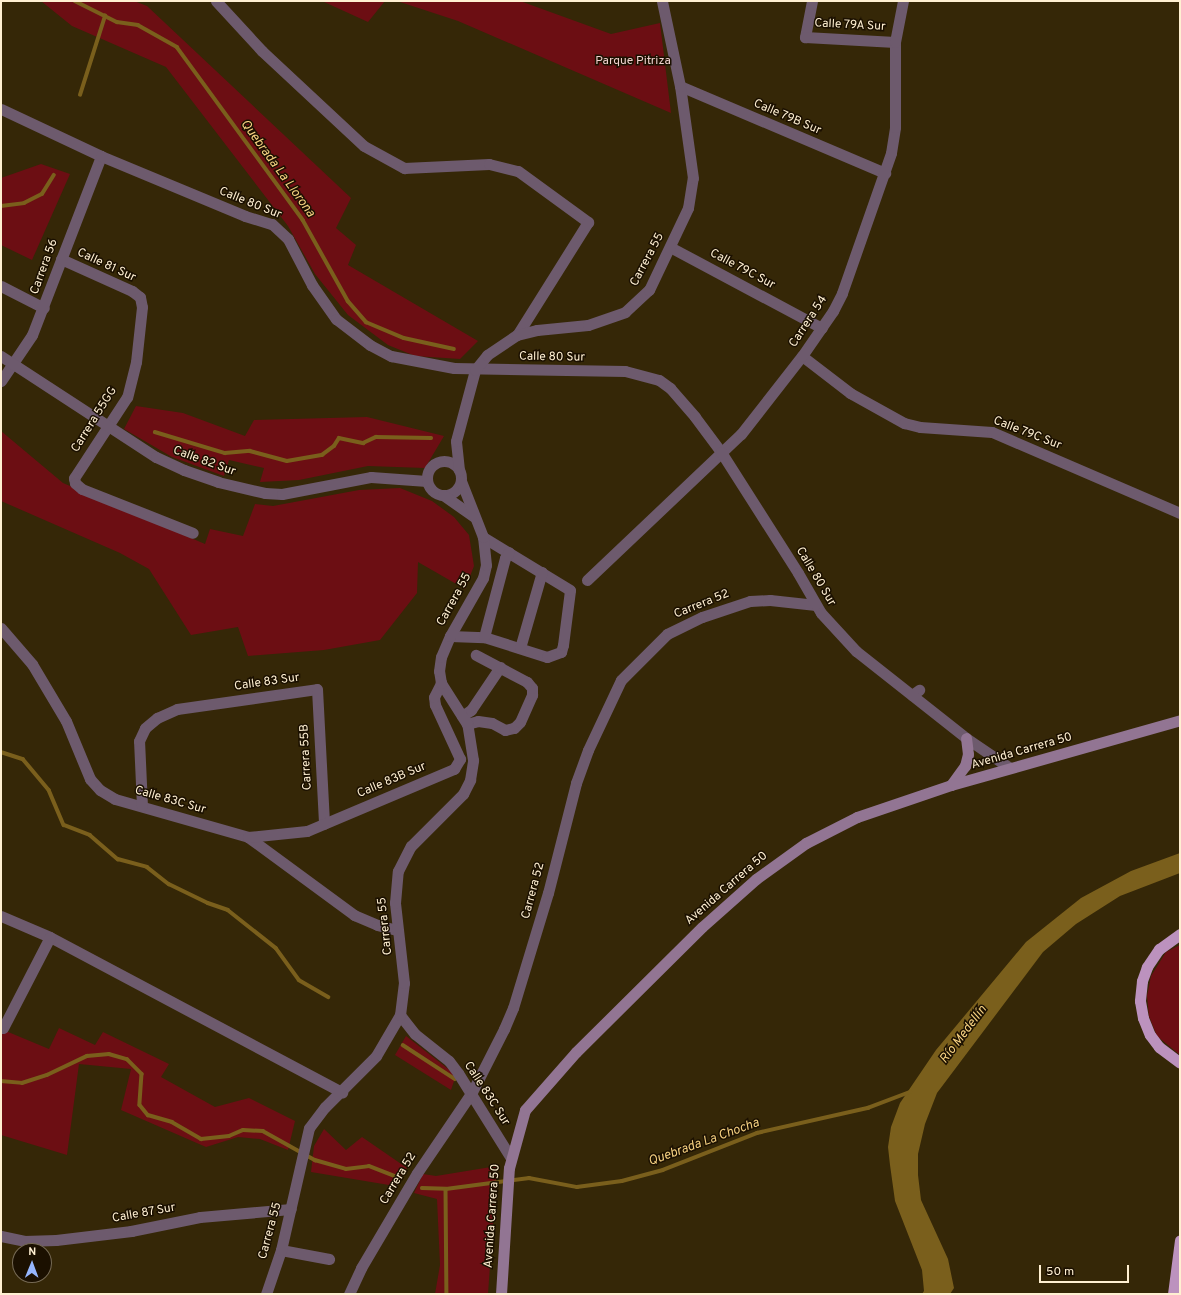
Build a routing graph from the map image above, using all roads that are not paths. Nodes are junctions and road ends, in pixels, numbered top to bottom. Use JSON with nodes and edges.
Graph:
{"nodes":[{"id":1,"x":216,"y":1,"type":"edge"},
{"id":2,"x":662,"y":1,"type":"edge"},
{"id":3,"x":812,"y":1,"type":"edge"},
{"id":4,"x":903,"y":1,"type":"edge"},
{"id":5,"x":895,"y":42,"type":"junction"},
{"id":6,"x":680,"y":86,"type":"junction"},
{"id":7,"x":1,"y":109,"type":"edge"},
{"id":8,"x":101,"y":156,"type":"junction"},
{"id":9,"x":885,"y":173,"type":"junction"},
{"id":10,"x":670,"y":247,"type":"junction"},
{"id":11,"x":61,"y":259,"type":"junction"},
{"id":12,"x":1,"y":286,"type":"edge"},
{"id":13,"x":140,"y":297,"type":"joint"},
{"id":14,"x":44,"y":308,"type":"junction"},
{"id":15,"x":822,"y":328,"type":"junction"},
{"id":16,"x":517,"y":335,"type":"junction"},
{"id":17,"x":1,"y":356,"type":"edge"},
{"id":18,"x":802,"y":356,"type":"junction"},
{"id":19,"x":13,"y":364,"type":"junction"},
{"id":20,"x":475,"y":370,"type":"junction"},
{"id":21,"x":1,"y":381,"type":"edge"},
{"id":22,"x":108,"y":426,"type":"junction"},
{"id":23,"x":456,"y":441,"type":"junction"},
{"id":24,"x":721,"y":452,"type":"junction"},
{"id":25,"x":436,"y":464,"type":"junction"},
{"id":26,"x":459,"y":470,"type":"junction"},
{"id":27,"x":427,"y":481,"type":"junction"},
{"id":28,"x":461,"y":482,"type":"junction"},
{"id":29,"x":443,"y":495,"type":"junction"},
{"id":30,"x":1180,"y":513,"type":"edge"},
{"id":31,"x":473,"y":516,"type":"junction"},
{"id":32,"x":193,"y":533,"type":"dead end"},
{"id":33,"x":483,"y":538,"type":"junction"},
{"id":34,"x":509,"y":552,"type":"junction"},
{"id":35,"x":542,"y":572,"type":"junction"},
{"id":36,"x":587,"y":580,"type":"dead end"},
{"id":37,"x":816,"y":605,"type":"junction"},
{"id":38,"x":1,"y":628,"type":"edge"},
{"id":39,"x":450,"y":636,"type":"junction"},
{"id":40,"x":484,"y":637,"type":"junction"},
{"id":41,"x":520,"y":648,"type":"junction"},
{"id":42,"x":476,"y":654,"type":"dead end"},
{"id":43,"x":500,"y":667,"type":"junction"},
{"id":44,"x":440,"y":682,"type":"junction"},
{"id":45,"x":317,"y":689,"type":"joint"},
{"id":46,"x":465,"y":720,"type":"junction"},
{"id":47,"x":1180,"y":720,"type":"edge"},
{"id":48,"x":966,"y":738,"type":"junction"},
{"id":49,"x":1010,"y":768,"type":"junction"},
{"id":50,"x":951,"y":785,"type":"junction"},
{"id":51,"x":142,"y":806,"type":"junction"},
{"id":52,"x":324,"y":824,"type":"junction"},
{"id":53,"x":248,"y":837,"type":"junction"},
{"id":54,"x":1,"y":916,"type":"edge"},
{"id":55,"x":397,"y":930,"type":"junction"},
{"id":56,"x":1180,"y":934,"type":"edge"},
{"id":57,"x":50,"y":937,"type":"junction"},
{"id":58,"x":400,"y":1015,"type":"junction"},
{"id":59,"x":4,"y":1028,"type":"dead end"},
{"id":60,"x":1180,"y":1062,"type":"edge"},
{"id":61,"x":342,"y":1092,"type":"junction"},
{"id":62,"x":472,"y":1092,"type":"junction"},
{"id":63,"x":510,"y":1163,"type":"junction"},
{"id":64,"x":291,"y":1209,"type":"junction"},
{"id":65,"x":1,"y":1236,"type":"edge"},
{"id":66,"x":1180,"y":1240,"type":"edge"},
{"id":67,"x":281,"y":1250,"type":"junction"},
{"id":68,"x":329,"y":1259,"type":"dead end"},
{"id":69,"x":266,"y":1294,"type":"edge"},
{"id":70,"x":349,"y":1294,"type":"edge"},
{"id":71,"x":501,"y":1294,"type":"edge"},
{"id":72,"x":1173,"y":1294,"type":"edge"}],
"edges":[{"from":1,"to":16,"type":"street"},
{"from":2,"to":6,"type":"street","name":"Carrera 55"},
{"from":3,"to":5,"type":"street","name":"Calle 79A Sur"},
{"from":4,"to":5,"type":"street","name":"Carrera 54"},
{"from":5,"to":9,"type":"street","name":"Carrera 54"},
{"from":6,"to":9,"type":"street","name":"Calle 79B Sur"},
{"from":6,"to":10,"type":"street","name":"Carrera 55"},
{"from":7,"to":8,"type":"street","name":"Calle 80 Sur"},
{"from":8,"to":11,"type":"street","name":"Carrera 56"},
{"from":8,"to":20,"type":"street","name":"Calle 80 Sur"},
{"from":9,"to":15,"type":"street","name":"Carrera 54"},
{"from":10,"to":15,"type":"street","name":"Calle 79C Sur"},
{"from":10,"to":16,"type":"street","name":"Carrera 55"},
{"from":11,"to":13,"type":"street","name":"Calle 81 Sur"},
{"from":11,"to":14,"type":"street","name":"Carrera 56"},
{"from":12,"to":14,"type":"street"},
{"from":13,"to":22,"type":"street","name":"Carrera 55GG"},
{"from":14,"to":19,"type":"street","name":"Carrera 56"},
{"from":15,"to":18,"type":"street","name":"Carrera 54"},
{"from":16,"to":20,"type":"street","name":"Carrera 55"},
{"from":17,"to":19,"type":"street","name":"Calle 82 Sur"},
{"from":18,"to":24,"type":"street","name":"Carrera 54"},
{"from":18,"to":30,"type":"street","name":"Calle 79C Sur"},
{"from":19,"to":21,"type":"street","name":"Carrera 56"},
{"from":19,"to":22,"type":"street","name":"Calle 82 Sur"},
{"from":20,"to":23,"type":"street","name":"Carrera 55"},
{"from":20,"to":24,"type":"street","name":"Calle 80 Sur"},
{"from":22,"to":27,"type":"street","name":"Calle 82 Sur"},
{"from":22,"to":32,"type":"street","name":"Carrera 55GG"},
{"from":23,"to":25,"type":"street","name":"Carrera 55"},
{"from":23,"to":26,"type":"street","name":"Carrera 55"},
{"from":24,"to":36,"type":"street","name":"Carrera 54"},
{"from":24,"to":37,"type":"street","name":"Calle 80 Sur"},
{"from":25,"to":26,"type":"street"},
{"from":25,"to":27,"type":"street"},
{"from":26,"to":28,"type":"street"},
{"from":27,"to":29,"type":"street"},
{"from":28,"to":29,"type":"street"},
{"from":28,"to":31,"type":"street","name":"Carrera 55"},
{"from":29,"to":31,"type":"street"},
{"from":31,"to":33,"type":"street","name":"Carrera 55"},
{"from":33,"to":34,"type":"street"},
{"from":33,"to":39,"type":"street","name":"Carrera 55"},
{"from":34,"to":35,"type":"street"},
{"from":34,"to":40,"type":"street"},
{"from":35,"to":41,"type":"street"},
{"from":35,"to":41,"type":"street"},
{"from":37,"to":48,"type":"street","name":"Calle 80 Sur"},
{"from":37,"to":62,"type":"street","name":"Carrera 52"},
{"from":38,"to":51,"type":"street","name":"Calle 83C Sur"},
{"from":39,"to":40,"type":"street"},
{"from":39,"to":44,"type":"street","name":"Carrera 55"},
{"from":40,"to":41,"type":"street"},
{"from":42,"to":43,"type":"street"},
{"from":43,"to":46,"type":"street"},
{"from":43,"to":46,"type":"street"},
{"from":44,"to":46,"type":"street","name":"Carrera 55"},
{"from":44,"to":52,"type":"street","name":"Calle 83B Sur"},
{"from":45,"to":51,"type":"street","name":"Calle 83 Sur"},
{"from":45,"to":52,"type":"street","name":"Carrera 55B"},
{"from":46,"to":55,"type":"street","name":"Carrera 55"},
{"from":47,"to":49,"type":"main road","name":"Avenida Carrera 50"},
{"from":48,"to":49,"type":"street","name":"Calle 80 Sur"},
{"from":48,"to":50,"type":"main road"},
{"from":49,"to":50,"type":"main road","name":"Avenida Carrera 50"},
{"from":50,"to":63,"type":"main road","name":"Avenida Carrera 50"},
{"from":51,"to":53,"type":"street","name":"Calle 83C Sur"},
{"from":52,"to":53,"type":"street","name":"Calle 83B Sur"},
{"from":53,"to":55,"type":"street","name":"Calle 83C Sur"},
{"from":54,"to":57,"type":"street"},
{"from":55,"to":58,"type":"street","name":"Carrera 55"},
{"from":56,"to":60,"type":"highway"},
{"from":57,"to":59,"type":"street"},
{"from":57,"to":61,"type":"street"},
{"from":58,"to":61,"type":"street","name":"Carrera 55"},
{"from":58,"to":62,"type":"street","name":"Calle 83C Sur"},
{"from":61,"to":64,"type":"street","name":"Carrera 55"},
{"from":62,"to":63,"type":"street","name":"Calle 83C Sur"},
{"from":62,"to":70,"type":"street","name":"Carrera 52"},
{"from":63,"to":71,"type":"main road","name":"Avenida Carrera 50"},
{"from":64,"to":65,"type":"street","name":"Calle 87 Sur"},
{"from":64,"to":67,"type":"street","name":"Carrera 55"},
{"from":66,"to":72,"type":"highway"},
{"from":67,"to":68,"type":"street"},
{"from":67,"to":69,"type":"street","name":"Carrera 55"}]}
